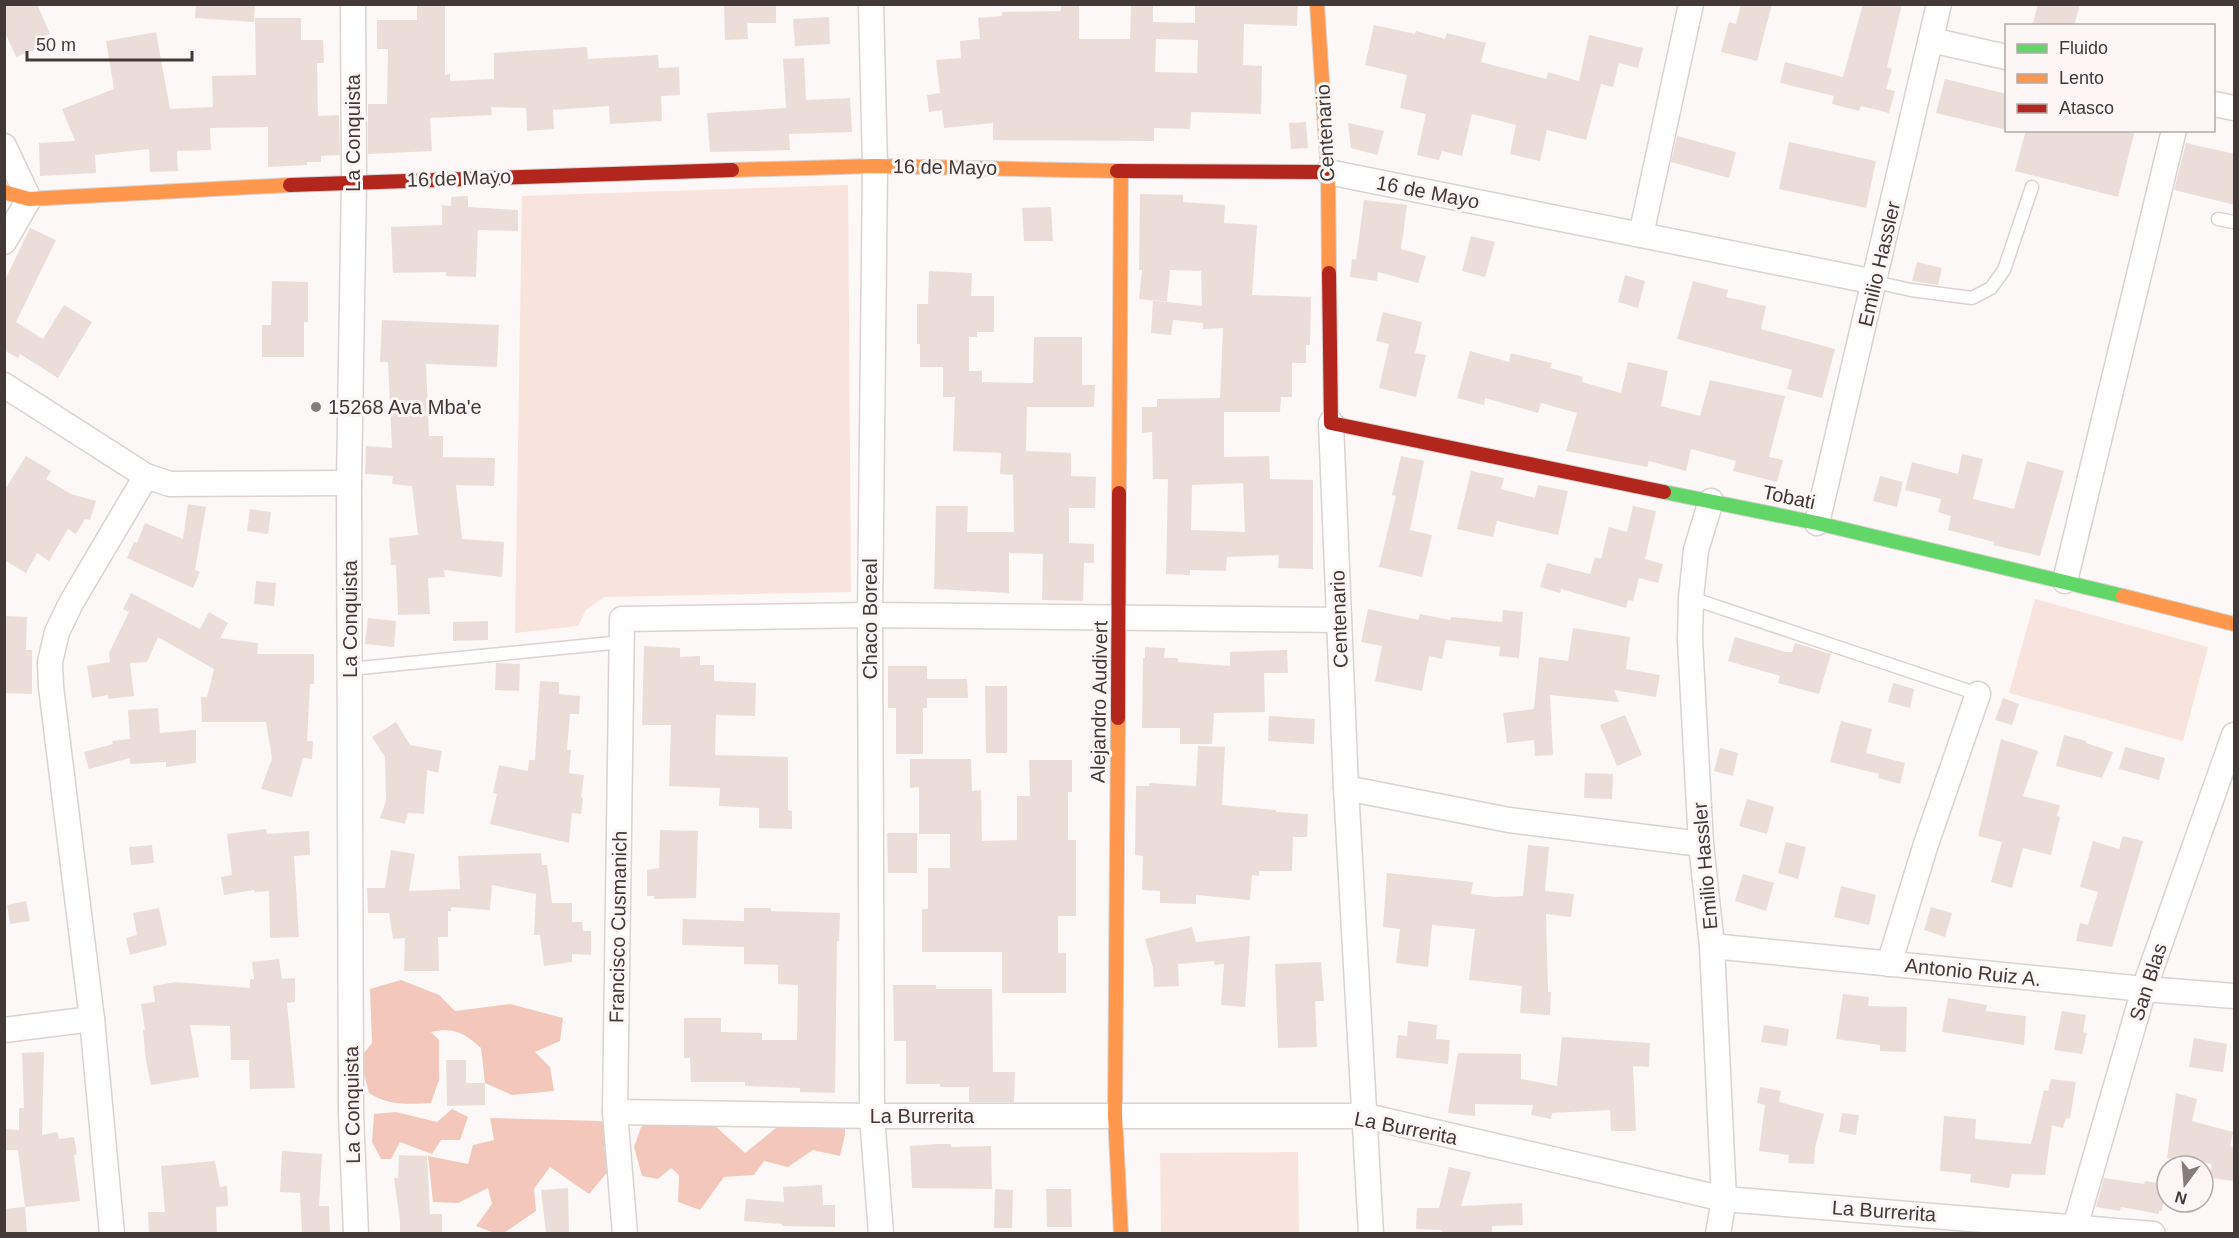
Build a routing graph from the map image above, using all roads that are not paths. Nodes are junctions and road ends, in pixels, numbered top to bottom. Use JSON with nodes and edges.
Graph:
{"nodes":[{"id":1,"x":352,"y":4,"type":"edge"},
{"id":2,"x":871,"y":4,"type":"edge"},
{"id":3,"x":1317,"y":4,"type":"edge"},
{"id":4,"x":1691,"y":4,"type":"edge"},
{"id":5,"x":1939,"y":4,"type":"edge"},
{"id":6,"x":1931,"y":40,"type":"junction"},
{"id":7,"x":2005,"y":57,"type":"edge"},
{"id":8,"x":2215,"y":104,"type":"edge"},
{"id":9,"x":2235,"y":108,"type":"edge"},
{"id":10,"x":2174,"y":132,"type":"edge"},
{"id":11,"x":4,"y":146,"type":"edge"},
{"id":12,"x":875,"y":166,"type":"junction"},
{"id":13,"x":1121,"y":171,"type":"junction"},
{"id":14,"x":1328,"y":172,"type":"junction"},
{"id":15,"x":354,"y":181,"type":"junction"},
{"id":16,"x":2032,"y":187,"type":"dead end"},
{"id":17,"x":4,"y":192,"type":"edge"},
{"id":18,"x":29,"y":199,"type":"junction"},
{"id":19,"x":2218,"y":219,"type":"dead end"},
{"id":20,"x":2235,"y":222,"type":"edge"},
{"id":21,"x":1641,"y":235,"type":"junction"},
{"id":22,"x":4,"y":242,"type":"edge"},
{"id":23,"x":1875,"y":282,"type":"junction"},
{"id":24,"x":4,"y":385,"type":"edge"},
{"id":25,"x":1331,"y":423,"type":"junction"},
{"id":26,"x":146,"y":476,"type":"junction"},
{"id":27,"x":350,"y":483,"type":"junction"},
{"id":28,"x":1711,"y":501,"type":"junction"},
{"id":29,"x":1817,"y":523,"type":"junction"},
{"id":30,"x":2065,"y":581,"type":"junction"},
{"id":31,"x":1691,"y":598,"type":"junction"},
{"id":32,"x":870,"y":615,"type":"junction"},
{"id":33,"x":1119,"y":618,"type":"junction"},
{"id":34,"x":1339,"y":621,"type":"junction"},
{"id":35,"x":2235,"y":624,"type":"edge"},
{"id":36,"x":622,"y":630,"type":"junction"},
{"id":37,"x":350,"y":669,"type":"junction"},
{"id":38,"x":1978,"y":694,"type":"joint"},
{"id":39,"x":2235,"y":735,"type":"edge"},
{"id":40,"x":1346,"y":788,"type":"junction"},
{"id":41,"x":1701,"y":844,"type":"junction"},
{"id":42,"x":1712,"y":946,"type":"junction"},
{"id":43,"x":1889,"y":964,"type":"junction"},
{"id":44,"x":2144,"y":989,"type":"junction"},
{"id":45,"x":2235,"y":996,"type":"edge"},
{"id":46,"x":92,"y":1019,"type":"junction"},
{"id":47,"x":4,"y":1030,"type":"edge"},
{"id":48,"x":615,"y":1112,"type":"junction"},
{"id":49,"x":1115,"y":1115,"type":"junction"},
{"id":50,"x":872,"y":1116,"type":"junction"},
{"id":51,"x":1365,"y":1116,"type":"junction"},
{"id":52,"x":1724,"y":1199,"type":"junction"},
{"id":53,"x":2075,"y":1230,"type":"edge"},
{"id":54,"x":112,"y":1233,"type":"edge"},
{"id":55,"x":356,"y":1233,"type":"edge"},
{"id":56,"x":625,"y":1233,"type":"edge"},
{"id":57,"x":880,"y":1233,"type":"edge"},
{"id":58,"x":1121,"y":1233,"type":"edge"},
{"id":59,"x":1371,"y":1233,"type":"edge"},
{"id":60,"x":1718,"y":1233,"type":"edge"},
{"id":61,"x":2153,"y":1233,"type":"edge"}],
"edges":[{"from":1,"to":15,"type":"street","name":"La Conquista"},
{"from":2,"to":12,"type":"street","name":"Chaco Boreal"},
{"from":3,"to":14,"type":"street","name":"Centenario"},
{"from":4,"to":21,"type":"street"},
{"from":5,"to":6,"type":"street","name":"Emilio Hassler"},
{"from":6,"to":7,"type":"street"},
{"from":6,"to":23,"type":"street","name":"Emilio Hassler"},
{"from":8,"to":9,"type":"street"},
{"from":10,"to":30,"type":"street"},
{"from":11,"to":18,"type":"street"},
{"from":12,"to":13,"type":"street","name":"16 de Mayo"},
{"from":12,"to":15,"type":"street","name":"16 de Mayo"},
{"from":12,"to":32,"type":"street","name":"Chaco Boreal"},
{"from":13,"to":14,"type":"street","name":"16 de Mayo"},
{"from":13,"to":33,"type":"street","name":"Alejandro Audivert"},
{"from":14,"to":21,"type":"street","name":"16 de Mayo"},
{"from":14,"to":25,"type":"street","name":"Centenario"},
{"from":15,"to":18,"type":"street","name":"16 de Mayo"},
{"from":15,"to":27,"type":"street","name":"La Conquista"},
{"from":16,"to":23,"type":"lane"},
{"from":17,"to":18,"type":"street","name":"16 de Mayo"},
{"from":18,"to":22,"type":"street"},
{"from":19,"to":20,"type":"lane"},
{"from":21,"to":23,"type":"street","name":"16 de Mayo"},
{"from":23,"to":29,"type":"street","name":"Emilio Hassler"},
{"from":24,"to":26,"type":"street"},
{"from":25,"to":28,"type":"street","name":"Tobati"},
{"from":25,"to":34,"type":"street","name":"Centenario"},
{"from":26,"to":27,"type":"street"},
{"from":26,"to":46,"type":"street"},
{"from":27,"to":37,"type":"street","name":"La Conquista"},
{"from":28,"to":29,"type":"street","name":"Tobati"},
{"from":28,"to":31,"type":"street","name":"Emilio Hassler"},
{"from":29,"to":30,"type":"street","name":"Tobati"},
{"from":30,"to":35,"type":"street","name":"Tobati"},
{"from":31,"to":38,"type":"lane"},
{"from":31,"to":41,"type":"street","name":"Emilio Hassler"},
{"from":32,"to":33,"type":"street"},
{"from":32,"to":36,"type":"street"},
{"from":32,"to":50,"type":"street","name":"Chaco Boreal"},
{"from":33,"to":34,"type":"street"},
{"from":33,"to":49,"type":"street","name":"Alejandro Audivert"},
{"from":34,"to":40,"type":"street","name":"Centenario"},
{"from":36,"to":37,"type":"lane"},
{"from":36,"to":48,"type":"street","name":"Francisco Cusmanich"},
{"from":37,"to":55,"type":"street","name":"La Conquista"},
{"from":38,"to":43,"type":"street"},
{"from":39,"to":44,"type":"street","name":"San Blas"},
{"from":40,"to":41,"type":"street"},
{"from":40,"to":51,"type":"street","name":"Centenario"},
{"from":41,"to":42,"type":"street","name":"Emilio Hassler"},
{"from":42,"to":43,"type":"street","name":"Antonio Ruiz A."},
{"from":42,"to":52,"type":"street","name":"Emilio Hassler"},
{"from":43,"to":44,"type":"street","name":"Antonio Ruiz A."},
{"from":44,"to":45,"type":"street","name":"Antonio Ruiz A."},
{"from":44,"to":53,"type":"street","name":"San Blas"},
{"from":46,"to":47,"type":"street"},
{"from":46,"to":54,"type":"street"},
{"from":48,"to":50,"type":"street","name":"La Burrerita"},
{"from":48,"to":56,"type":"street","name":"Francisco Cusmanich"},
{"from":49,"to":50,"type":"street","name":"La Burrerita"},
{"from":49,"to":51,"type":"street","name":"La Burrerita"},
{"from":49,"to":58,"type":"street","name":"Alejandro Audivert"},
{"from":50,"to":57,"type":"street","name":"Chaco Boreal"},
{"from":51,"to":52,"type":"street","name":"La Burrerita"},
{"from":51,"to":59,"type":"street","name":"Centenario"},
{"from":52,"to":53,"type":"street","name":"La Burrerita"},
{"from":52,"to":60,"type":"street","name":"Emilio Hassler"},
{"from":53,"to":61,"type":"street","name":"La Burrerita"}]}
